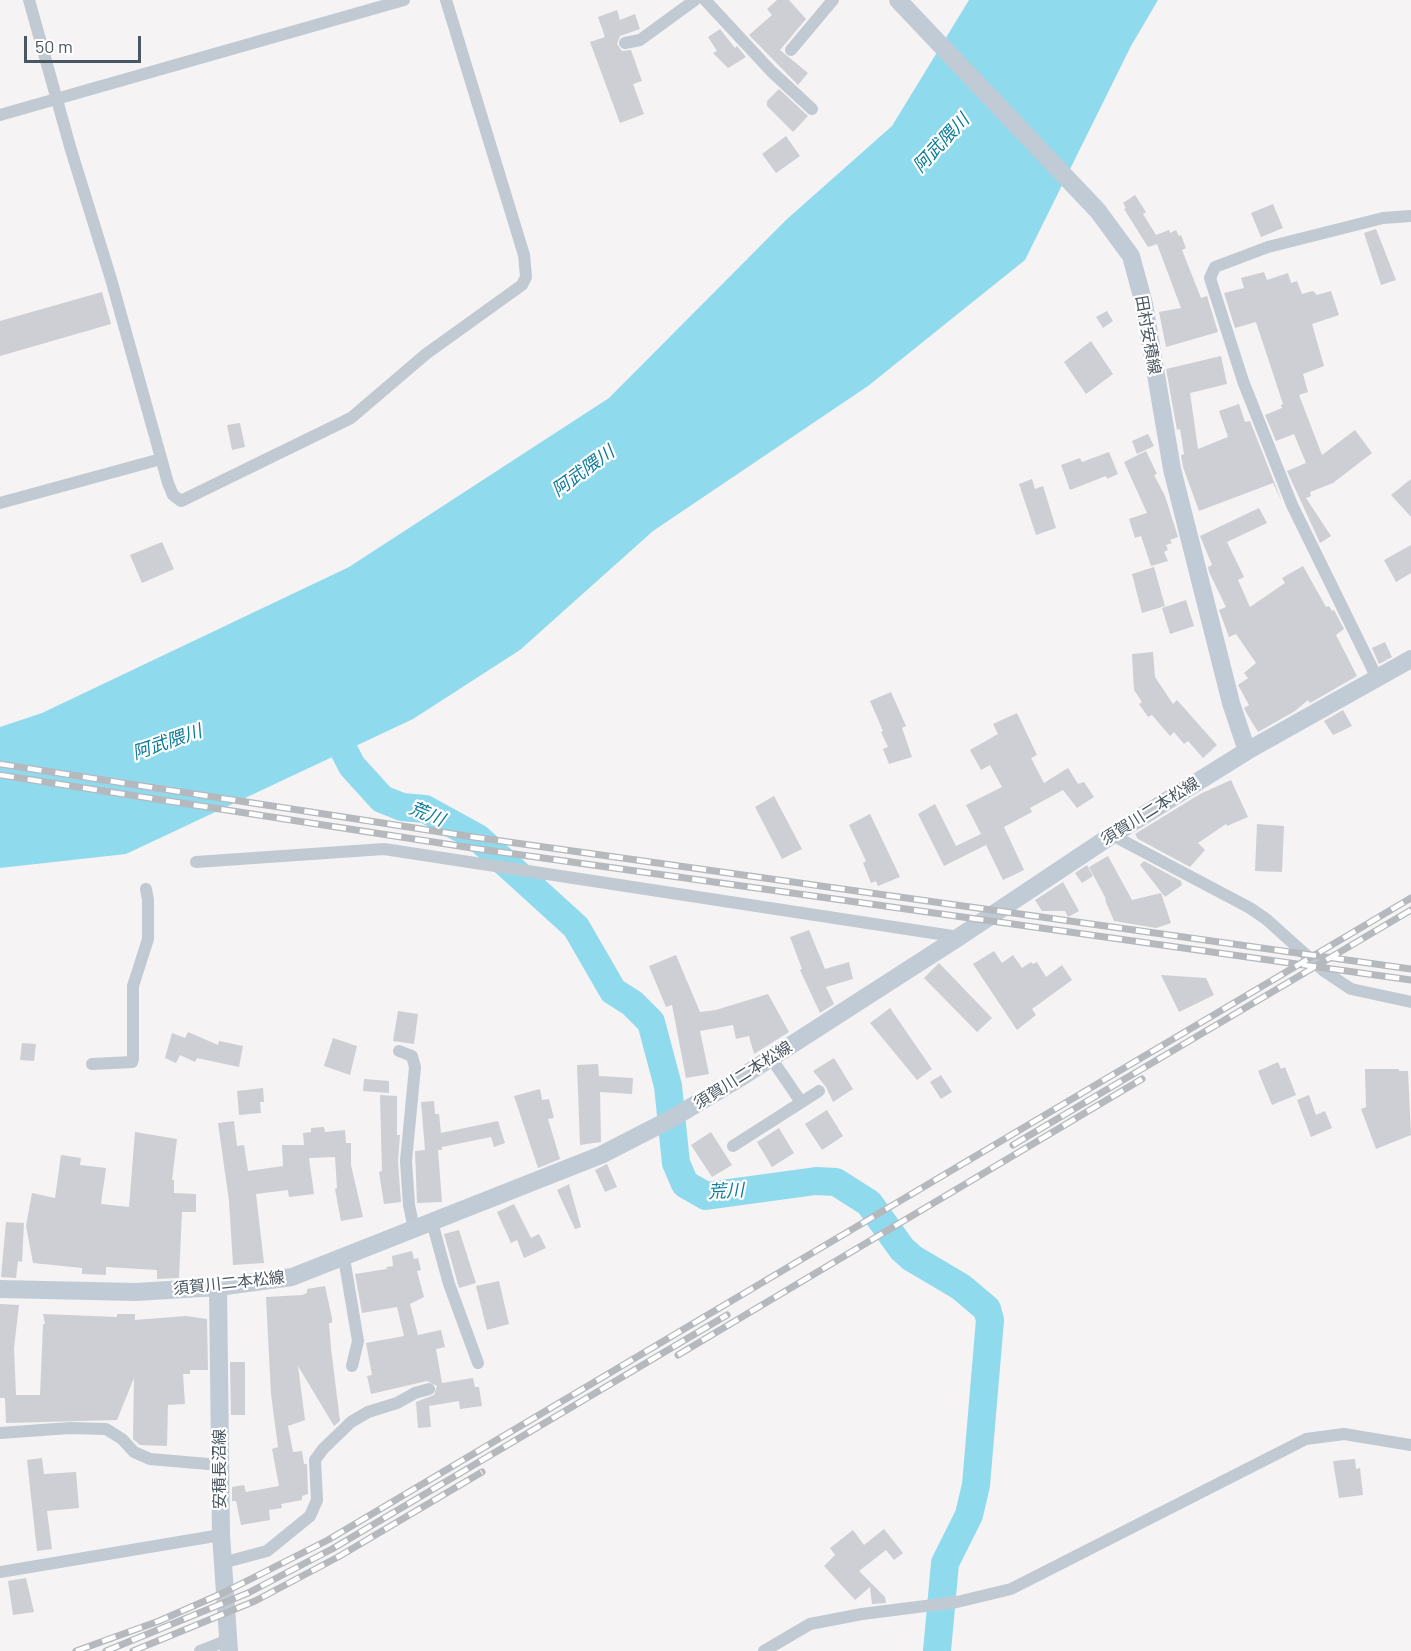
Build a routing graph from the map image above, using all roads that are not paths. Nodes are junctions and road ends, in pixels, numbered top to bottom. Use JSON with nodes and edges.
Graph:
{"nodes":[{"id":1,"x":29,"y":0,"type":"edge"},
{"id":2,"x":404,"y":0,"type":"edge"},
{"id":3,"x":446,"y":0,"type":"edge"},
{"id":4,"x":695,"y":0,"type":"edge"},
{"id":5,"x":705,"y":0,"type":"edge"},
{"id":6,"x":833,"y":0,"type":"edge"},
{"id":7,"x":898,"y":0,"type":"edge"},
{"id":8,"x":625,"y":43,"type":"dead end"},
{"id":9,"x":791,"y":50,"type":"dead end"},
{"id":10,"x":57,"y":98,"type":"junction"},
{"id":11,"x":812,"y":109,"type":"dead end"},
{"id":12,"x":0,"y":115,"type":"edge"},
{"id":13,"x":1411,"y":216,"type":"edge"},
{"id":14,"x":161,"y":459,"type":"junction"},
{"id":15,"x":0,"y":503,"type":"edge"},
{"id":16,"x":1411,"y":659,"type":"edge"},
{"id":17,"x":1377,"y":678,"type":"junction"},
{"id":18,"x":1247,"y":751,"type":"junction"},
{"id":19,"x":1112,"y":835,"type":"junction"},
{"id":20,"x":196,"y":862,"type":"dead end"},
{"id":21,"x":146,"y":889,"type":"dead end"},
{"id":22,"x":959,"y":937,"type":"junction"},
{"id":23,"x":1411,"y":1002,"type":"edge"},
{"id":24,"x":399,"y":1051,"type":"dead end"},
{"id":25,"x":771,"y":1058,"type":"junction"},
{"id":26,"x":92,"y":1064,"type":"dead end"},
{"id":27,"x":819,"y":1090,"type":"dead end"},
{"id":28,"x":801,"y":1102,"type":"junction"},
{"id":29,"x":733,"y":1146,"type":"dead end"},
{"id":30,"x":432,"y":1222,"type":"junction"},
{"id":31,"x":414,"y":1229,"type":"junction"},
{"id":32,"x":344,"y":1258,"type":"junction"},
{"id":33,"x":219,"y":1287,"type":"junction"},
{"id":34,"x":0,"y":1289,"type":"edge"},
{"id":35,"x":478,"y":1363,"type":"dead end"},
{"id":36,"x":352,"y":1366,"type":"dead end"},
{"id":37,"x":429,"y":1389,"type":"dead end"},
{"id":38,"x":0,"y":1433,"type":"edge"},
{"id":39,"x":1411,"y":1445,"type":"edge"},
{"id":40,"x":220,"y":1465,"type":"junction"},
{"id":41,"x":221,"y":1535,"type":"junction"},
{"id":42,"x":222,"y":1563,"type":"junction"},
{"id":43,"x":0,"y":1572,"type":"edge"},
{"id":44,"x":229,"y":1645,"type":"edge"},
{"id":45,"x":200,"y":1651,"type":"edge"},
{"id":46,"x":764,"y":1651,"type":"edge"}],
"edges":[{"from":1,"to":10,"type":"street"},
{"from":2,"to":10,"type":"street"},
{"from":3,"to":14,"type":"street"},
{"from":4,"to":8,"type":"street"},
{"from":5,"to":11,"type":"street"},
{"from":6,"to":9,"type":"street"},
{"from":7,"to":18,"type":"main road","name":"田村安積線"},
{"from":10,"to":12,"type":"street"},
{"from":10,"to":14,"type":"street"},
{"from":13,"to":17,"type":"street"},
{"from":14,"to":15,"type":"street"},
{"from":16,"to":17,"type":"main road","name":"須賀川二本松線"},
{"from":17,"to":18,"type":"main road","name":"須賀川二本松線"},
{"from":18,"to":19,"type":"main road","name":"須賀川二本松線"},
{"from":19,"to":22,"type":"main road","name":"須賀川二本松線"},
{"from":19,"to":23,"type":"street"},
{"from":20,"to":22,"type":"street"},
{"from":21,"to":26,"type":"street"},
{"from":22,"to":25,"type":"main road","name":"須賀川二本松線"},
{"from":24,"to":31,"type":"street"},
{"from":25,"to":28,"type":"street"},
{"from":25,"to":30,"type":"main road","name":"須賀川二本松線"},
{"from":27,"to":28,"type":"street"},
{"from":28,"to":29,"type":"street"},
{"from":30,"to":31,"type":"main road","name":"須賀川二本松線"},
{"from":30,"to":35,"type":"street"},
{"from":31,"to":32,"type":"main road","name":"須賀川二本松線"},
{"from":32,"to":33,"type":"main road","name":"須賀川二本松線"},
{"from":32,"to":36,"type":"street"},
{"from":33,"to":34,"type":"main road","name":"須賀川二本松線"},
{"from":33,"to":40,"type":"main road","name":"安積長沼線"},
{"from":37,"to":42,"type":"street"},
{"from":38,"to":40,"type":"street"},
{"from":39,"to":46,"type":"street"},
{"from":40,"to":41,"type":"main road","name":"安積長沼線"},
{"from":41,"to":42,"type":"main road","name":"安積長沼線"},
{"from":41,"to":43,"type":"street"},
{"from":42,"to":44,"type":"main road","name":"安積長沼線"},
{"from":44,"to":45,"type":"street"}]}
